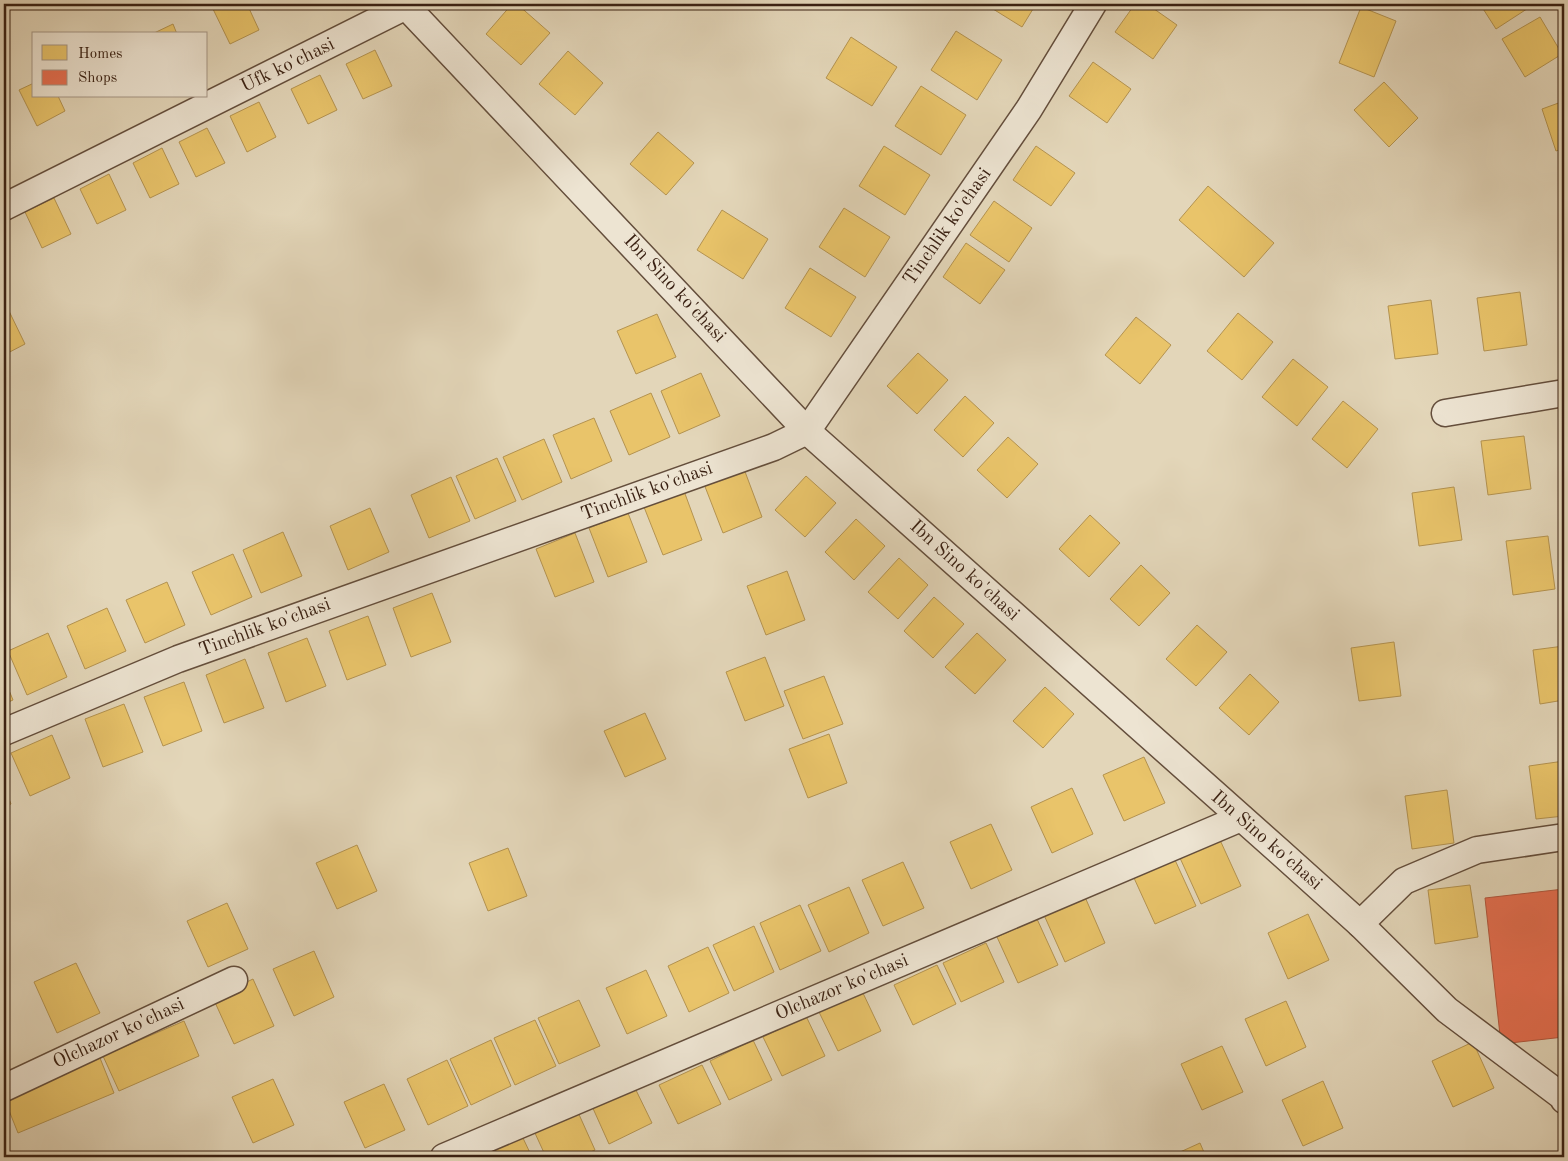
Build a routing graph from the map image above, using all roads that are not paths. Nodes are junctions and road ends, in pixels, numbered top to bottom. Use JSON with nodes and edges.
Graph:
{"nodes":[{"id":1,"x":1093,"y":4,"type":"edge"},
{"id":2,"x":407,"y":5,"type":"edge"},
{"id":3,"x":4,"y":207,"type":"edge"},
{"id":4,"x":1564,"y":393,"type":"edge"},
{"id":5,"x":1445,"y":413,"type":"dead end"},
{"id":6,"x":808,"y":431,"type":"junction"},
{"id":7,"x":4,"y":732,"type":"edge"},
{"id":8,"x":1241,"y":818,"type":"junction"},
{"id":9,"x":1564,"y":837,"type":"edge"},
{"id":10,"x":1360,"y":924,"type":"junction"},
{"id":11,"x":234,"y":980,"type":"dead end"},
{"id":12,"x":4,"y":1088,"type":"edge"},
{"id":13,"x":1564,"y":1098,"type":"edge"},
{"id":14,"x":444,"y":1157,"type":"edge"}],
"edges":[{"from":1,"to":6,"type":"street","name":"Tinchlik ko'chasi"},
{"from":2,"to":3,"type":"street","name":"Ufk ko'chasi"},
{"from":2,"to":6,"type":"street","name":"Ibn Sino ko'chasi"},
{"from":4,"to":5,"type":"street"},
{"from":6,"to":7,"type":"street","name":"Tinchlik ko'chasi"},
{"from":6,"to":8,"type":"street","name":"Ibn Sino ko'chasi"},
{"from":8,"to":10,"type":"street","name":"Ibn Sino ko'chasi"},
{"from":8,"to":14,"type":"street","name":"Olchazor ko'chasi"},
{"from":9,"to":10,"type":"street"},
{"from":10,"to":13,"type":"street","name":"Ibn Sino ko'chasi"},
{"from":11,"to":12,"type":"street","name":"Olchazor ko'chasi"}]}
